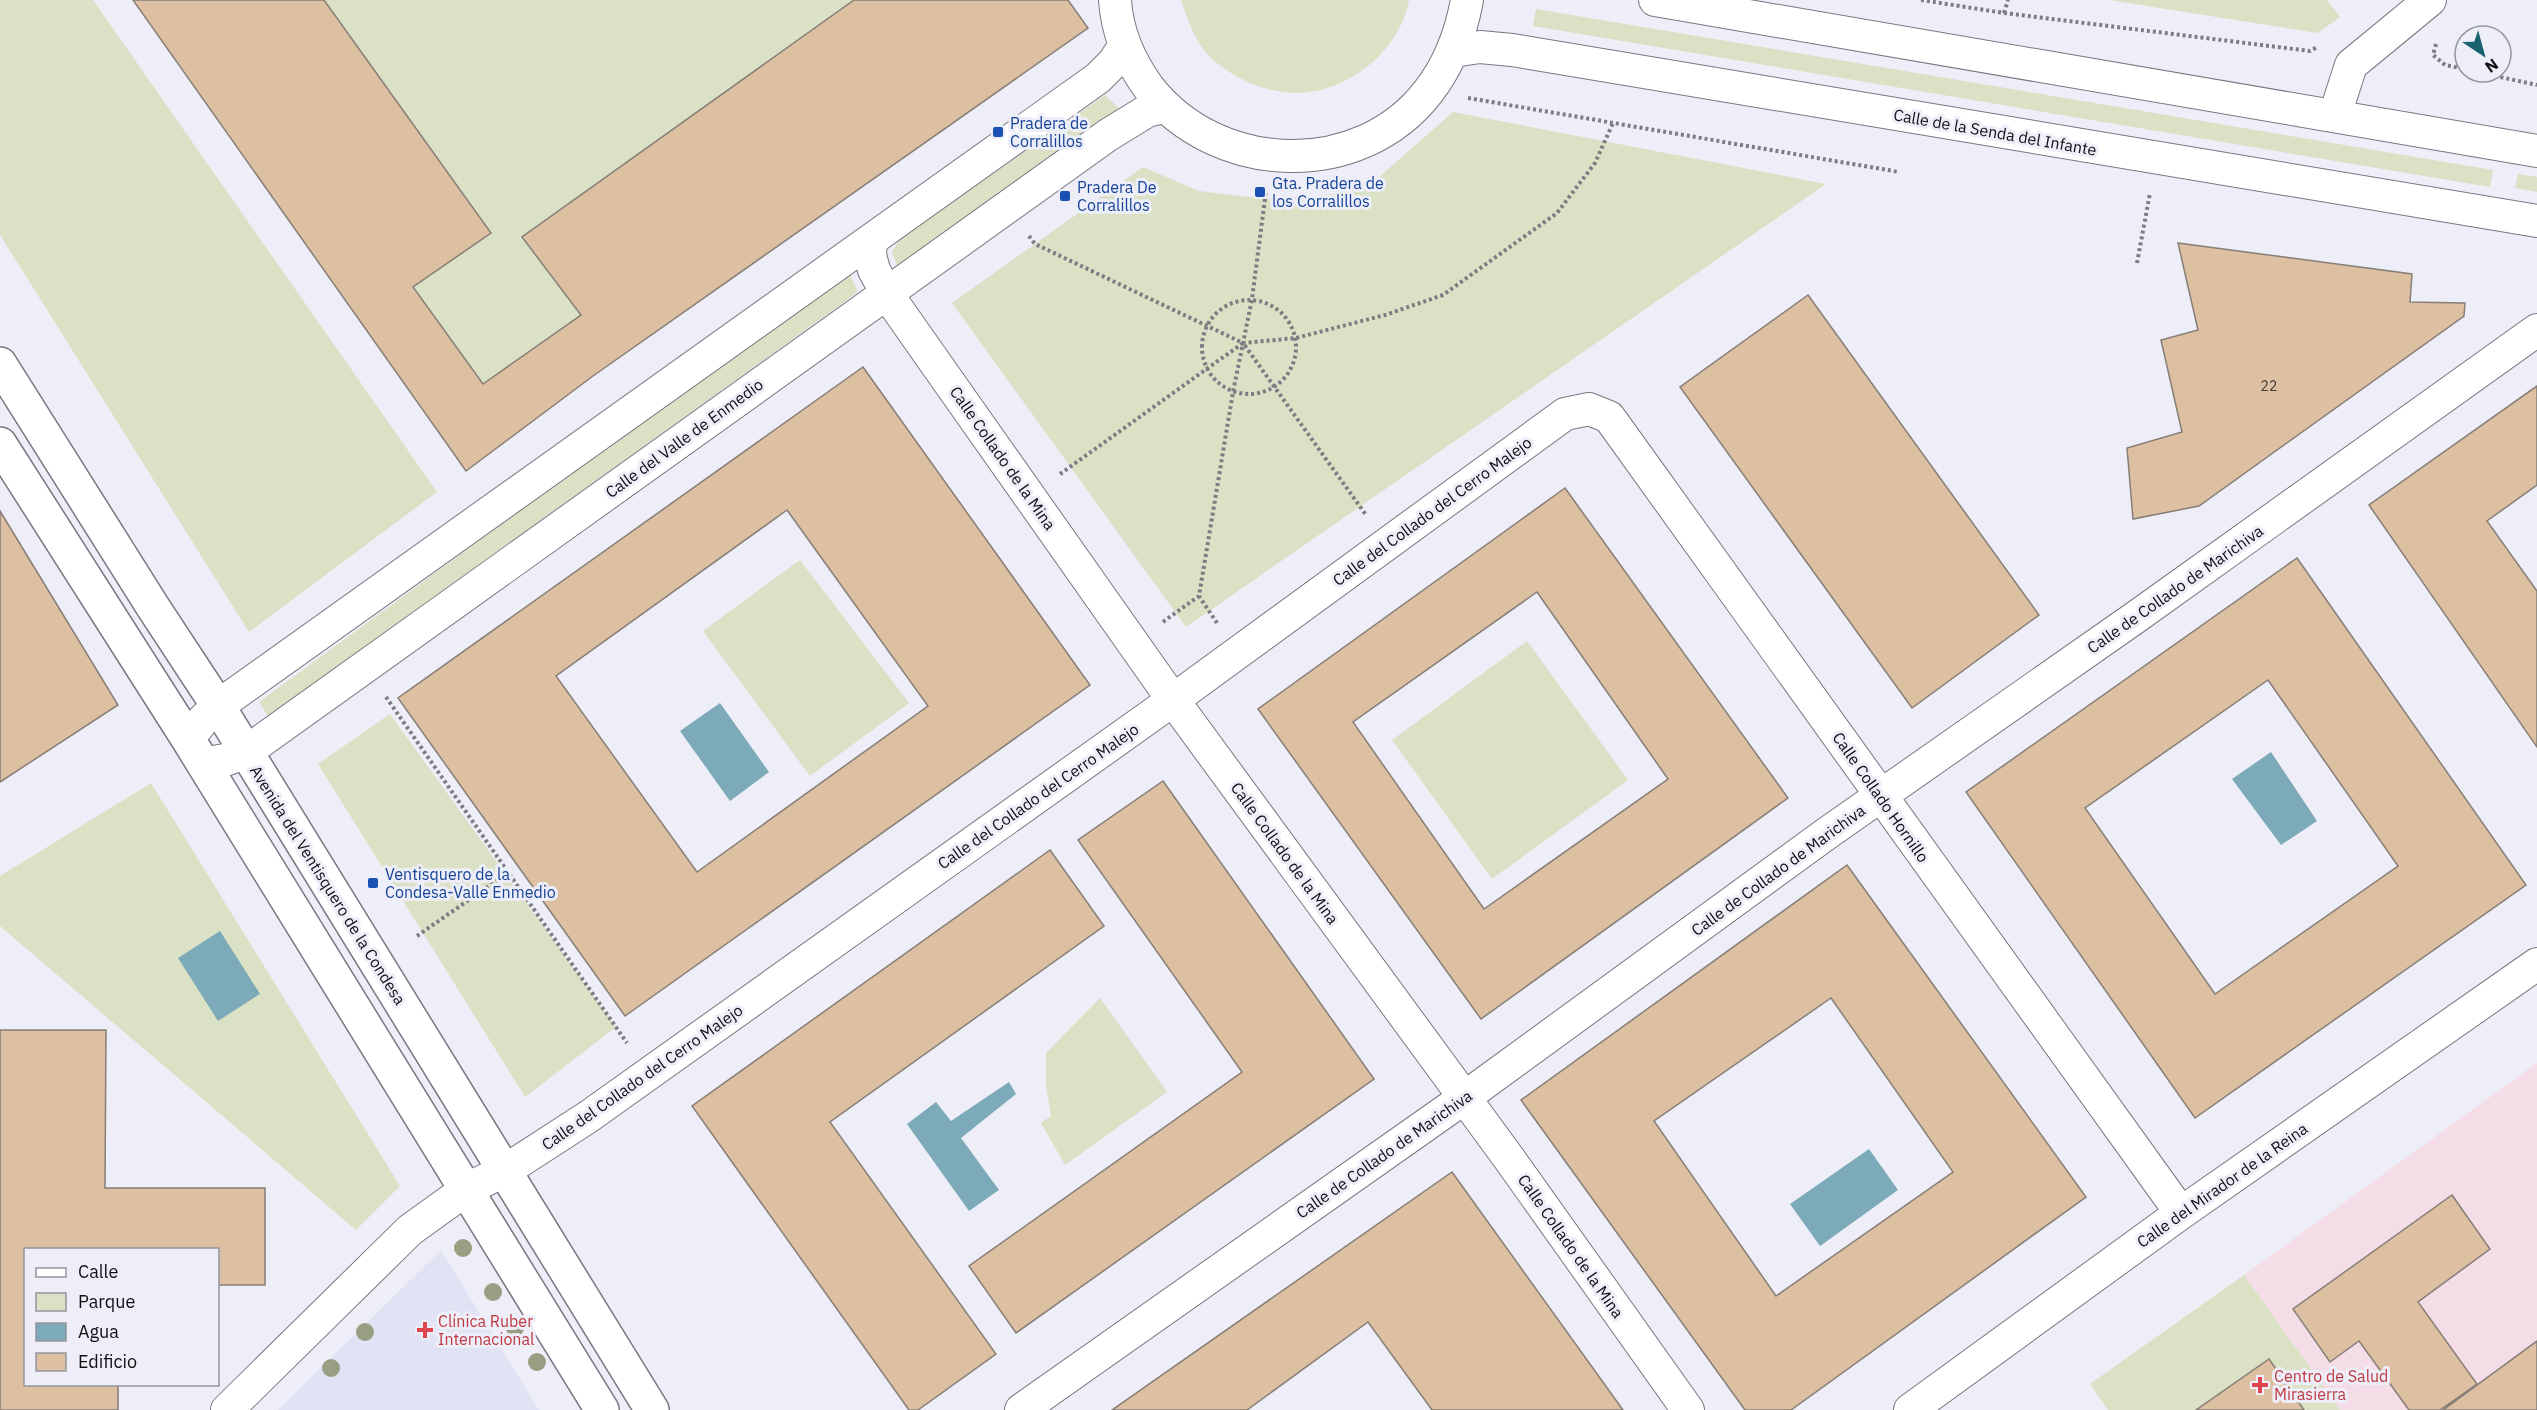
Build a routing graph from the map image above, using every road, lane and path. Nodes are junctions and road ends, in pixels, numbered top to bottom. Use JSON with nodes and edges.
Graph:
{"nodes":[{"id":1,"x":1115,"y":0,"type":"edge"},
{"id":2,"x":1467,"y":0,"type":"edge"},
{"id":3,"x":1655,"y":0,"type":"edge"},
{"id":4,"x":1920,"y":0,"type":"edge"},
{"id":5,"x":2008,"y":0,"type":"edge"},
{"id":6,"x":2430,"y":0,"type":"edge"},
{"id":7,"x":2004,"y":13,"type":"junction"},
{"id":8,"x":2320,"y":45,"type":"dead end"},
{"id":9,"x":1125,"y":46,"type":"junction"},
{"id":10,"x":1453,"y":51,"type":"junction"},
{"id":11,"x":2513,"y":80,"type":"edge"},
{"id":12,"x":2537,"y":85,"type":"edge"},
{"id":13,"x":1428,"y":92,"type":"junction"},
{"id":14,"x":1164,"y":107,"type":"junction"},
{"id":15,"x":2336,"y":115,"type":"junction"},
{"id":16,"x":1613,"y":123,"type":"junction"},
{"id":17,"x":2537,"y":151,"type":"edge"},
{"id":18,"x":1270,"y":156,"type":"junction"},
{"id":19,"x":2157,"y":159,"type":"junction"},
{"id":20,"x":1899,"y":172,"type":"dead end"},
{"id":21,"x":1007,"y":207,"type":"junction"},
{"id":22,"x":2537,"y":221,"type":"edge"},
{"id":23,"x":871,"y":241,"type":"junction"},
{"id":24,"x":2137,"y":263,"type":"dead end"},
{"id":25,"x":887,"y":294,"type":"junction"},
{"id":26,"x":1252,"y":299,"type":"junction"},
{"id":27,"x":1206,"y":325,"type":"junction"},
{"id":28,"x":2537,"y":330,"type":"edge"},
{"id":29,"x":1296,"y":338,"type":"junction"},
{"id":30,"x":1243,"y":343,"type":"junction"},
{"id":31,"x":0,"y":364,"type":"edge"},
{"id":32,"x":1233,"y":392,"type":"junction"},
{"id":33,"x":1566,"y":414,"type":"joint"},
{"id":34,"x":0,"y":444,"type":"edge"},
{"id":35,"x":1030,"y":496,"type":"junction"},
{"id":36,"x":1387,"y":544,"type":"junction"},
{"id":37,"x":1199,"y":597,"type":"junction"},
{"id":38,"x":1135,"y":643,"type":"junction"},
{"id":39,"x":1238,"y":653,"type":"junction"},
{"id":40,"x":384,"y":695,"type":"dead end"},
{"id":41,"x":1173,"y":700,"type":"junction"},
{"id":42,"x":218,"y":706,"type":"junction"},
{"id":43,"x":196,"y":751,"type":"junction"},
{"id":44,"x":246,"y":752,"type":"junction"},
{"id":45,"x":1881,"y":795,"type":"junction"},
{"id":46,"x":506,"y":874,"type":"dead end"},
{"id":47,"x":417,"y":936,"type":"dead end"},
{"id":48,"x":2537,"y":964,"type":"edge"},
{"id":49,"x":631,"y":1048,"type":"dead end"},
{"id":50,"x":1464,"y":1098,"type":"junction"},
{"id":51,"x":506,"y":1170,"type":"junction"},
{"id":52,"x":467,"y":1190,"type":"junction"},
{"id":53,"x":2181,"y":1213,"type":"junction"},
{"id":54,"x":227,"y":1410,"type":"edge"},
{"id":55,"x":602,"y":1410,"type":"edge"},
{"id":56,"x":652,"y":1410,"type":"edge"},
{"id":57,"x":1021,"y":1410,"type":"edge"},
{"id":58,"x":1688,"y":1410,"type":"edge"},
{"id":59,"x":1910,"y":1410,"type":"edge"}],
"edges":[{"from":1,"to":9,"type":"street"},
{"from":2,"to":10,"type":"street"},
{"from":3,"to":15,"type":"street"},
{"from":4,"to":7,"type":"path"},
{"from":5,"to":7,"type":"path"},
{"from":6,"to":15,"type":"street"},
{"from":7,"to":8,"type":"path"},
{"from":9,"to":14,"type":"street"},
{"from":9,"to":23,"type":"street"},
{"from":10,"to":13,"type":"street"},
{"from":10,"to":19,"type":"street","name":"Calle de la Senda del Infante"},
{"from":11,"to":12,"type":"path"},
{"from":13,"to":16,"type":"path"},
{"from":13,"to":18,"type":"street"},
{"from":14,"to":18,"type":"street"},
{"from":14,"to":21,"type":"street","name":"Calle del Valle de Enmedio"},
{"from":15,"to":17,"type":"street"},
{"from":16,"to":20,"type":"path"},
{"from":16,"to":29,"type":"path"},
{"from":18,"to":26,"type":"path"},
{"from":19,"to":22,"type":"street","name":"Calle de la Senda del Infante"},
{"from":19,"to":24,"type":"path"},
{"from":21,"to":25,"type":"street","name":"Calle del Valle de Enmedio"},
{"from":21,"to":27,"type":"path"},
{"from":23,"to":25,"type":"street","name":"Calle Collado de la Mina"},
{"from":23,"to":42,"type":"street"},
{"from":25,"to":35,"type":"street","name":"Calle Collado de la Mina"},
{"from":25,"to":44,"type":"street","name":"Calle del Valle de Enmedio"},
{"from":26,"to":27,"type":"path"},
{"from":26,"to":29,"type":"path"},
{"from":26,"to":30,"type":"path"},
{"from":27,"to":30,"type":"path"},
{"from":27,"to":32,"type":"path"},
{"from":28,"to":45,"type":"street","name":"Calle de Collado de Marichiva"},
{"from":29,"to":30,"type":"path"},
{"from":29,"to":32,"type":"path"},
{"from":30,"to":32,"type":"path"},
{"from":30,"to":35,"type":"path"},
{"from":30,"to":36,"type":"path"},
{"from":31,"to":42,"type":"main road","name":"Avenida del Ventisquero de la Condesa"},
{"from":32,"to":37,"type":"path"},
{"from":33,"to":36,"type":"street","name":"Calle del Collado del Cerro Malejo"},
{"from":33,"to":45,"type":"street","name":"Calle Collado Hornillo"},
{"from":34,"to":43,"type":"main road"},
{"from":35,"to":38,"type":"street","name":"Calle Collado de la Mina"},
{"from":36,"to":39,"type":"street","name":"Calle del Collado del Cerro Malejo"},
{"from":37,"to":38,"type":"path"},
{"from":37,"to":39,"type":"path"},
{"from":38,"to":41,"type":"street","name":"Calle Collado de la Mina"},
{"from":39,"to":41,"type":"street","name":"Calle del Collado del Cerro Malejo"},
{"from":40,"to":49,"type":"path"},
{"from":41,"to":50,"type":"street","name":"Calle Collado de la Mina"},
{"from":41,"to":51,"type":"street","name":"Calle del Collado del Cerro Malejo"},
{"from":42,"to":43,"type":"street"},
{"from":42,"to":44,"type":"main road","name":"Avenida del Ventisquero de la Condesa"},
{"from":43,"to":44,"type":"street","name":"Calle del Valle de Enmedio"},
{"from":43,"to":52,"type":"main road"},
{"from":44,"to":51,"type":"main road","name":"Avenida del Ventisquero de la Condesa"},
{"from":45,"to":50,"type":"street","name":"Calle de Collado de Marichiva"},
{"from":45,"to":53,"type":"street","name":"Calle Collado Hornillo"},
{"from":46,"to":47,"type":"path"},
{"from":48,"to":53,"type":"street","name":"Calle del Mirador de la Reina"},
{"from":50,"to":57,"type":"street","name":"Calle de Collado de Marichiva"},
{"from":50,"to":58,"type":"street","name":"Calle Collado de la Mina"},
{"from":51,"to":52,"type":"street","name":"Calle del Collado del Cerro Malejo"},
{"from":51,"to":56,"type":"main road","name":"Avenida del Ventisquero de la Condesa"},
{"from":52,"to":54,"type":"street"},
{"from":52,"to":55,"type":"main road"},
{"from":53,"to":59,"type":"street","name":"Calle del Mirador de la Reina"}]}
